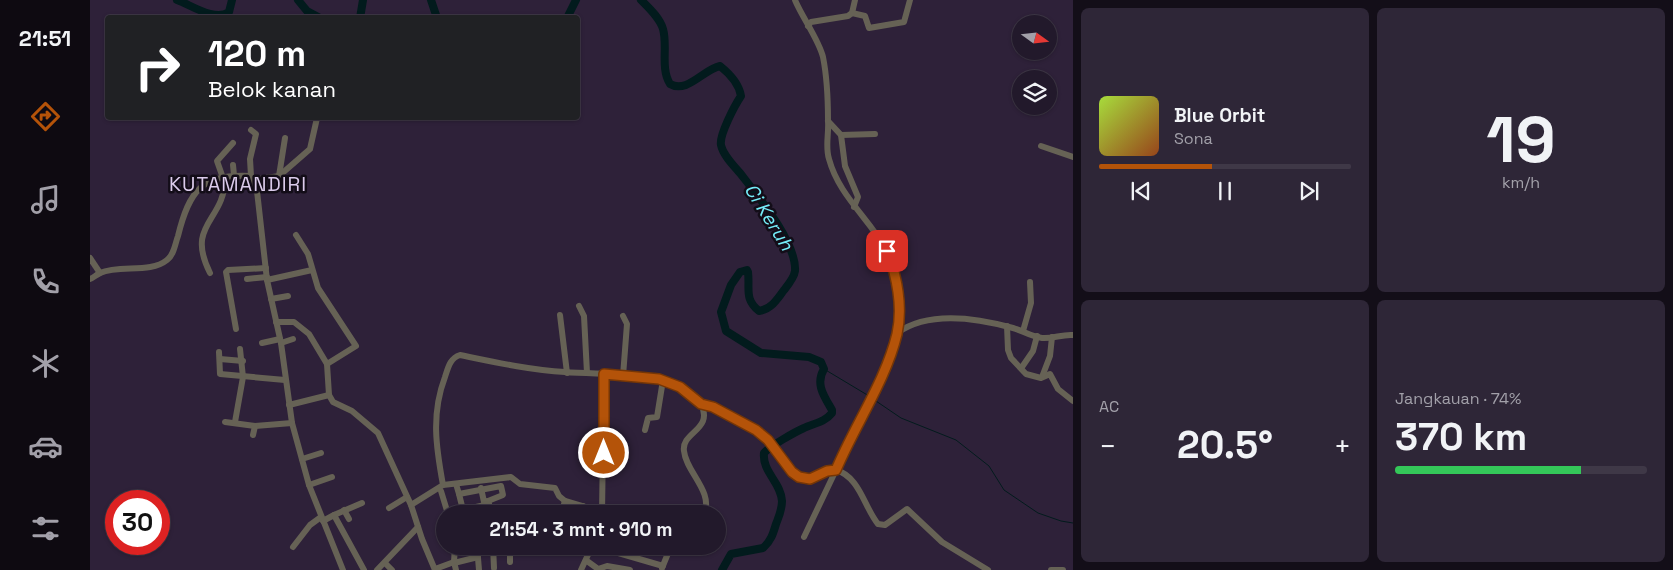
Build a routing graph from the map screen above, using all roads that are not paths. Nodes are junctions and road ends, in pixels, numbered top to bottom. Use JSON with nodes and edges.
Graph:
{"nodes":[{"id":1,"x":794,"y":0,"type":"edge"},
{"id":2,"x":854,"y":0,"type":"edge"},
{"id":3,"x":910,"y":0,"type":"edge"},
{"id":4,"x":852,"y":13,"type":"junction"},
{"id":5,"x":808,"y":26,"type":"junction"},
{"id":6,"x":317,"y":120,"type":"edge"},
{"id":7,"x":828,"y":121,"type":"junction"},
{"id":8,"x":251,"y":130,"type":"dead end"},
{"id":9,"x":875,"y":134,"type":"dead end"},
{"id":10,"x":841,"y":135,"type":"junction"},
{"id":11,"x":285,"y":138,"type":"dead end"},
{"id":12,"x":232,"y":144,"type":"dead end"},
{"id":13,"x":1041,"y":146,"type":"dead end"},
{"id":14,"x":1073,"y":157,"type":"edge"},
{"id":15,"x":233,"y":165,"type":"dead end"},
{"id":16,"x":234,"y":175,"type":"junction"},
{"id":17,"x":279,"y":176,"type":"junction"},
{"id":18,"x":224,"y":178,"type":"junction"},
{"id":19,"x":251,"y":178,"type":"junction"},
{"id":20,"x":854,"y":207,"type":"junction"},
{"id":21,"x":296,"y":234,"type":"dead end"},
{"id":22,"x":90,"y":258,"type":"edge"},
{"id":23,"x":266,"y":268,"type":"junction"},
{"id":24,"x":312,"y":270,"type":"junction"},
{"id":25,"x":100,"y":273,"type":"junction"},
{"id":26,"x":210,"y":273,"type":"dead end"},
{"id":27,"x":90,"y":279,"type":"edge"},
{"id":28,"x":247,"y":279,"type":"dead end"},
{"id":29,"x":267,"y":279,"type":"junction"},
{"id":30,"x":1030,"y":282,"type":"dead end"},
{"id":31,"x":288,"y":296,"type":"dead end"},
{"id":32,"x":271,"y":299,"type":"junction"},
{"id":33,"x":579,"y":306,"type":"dead end"},
{"id":34,"x":560,"y":315,"type":"dead end"},
{"id":35,"x":623,"y":316,"type":"dead end"},
{"id":36,"x":276,"y":322,"type":"junction"},
{"id":37,"x":1007,"y":326,"type":"junction"},
{"id":38,"x":236,"y":329,"type":"dead end"},
{"id":39,"x":1023,"y":330,"type":"junction"},
{"id":40,"x":897,"y":333,"type":"junction"},
{"id":41,"x":1073,"y":335,"type":"edge"},
{"id":42,"x":1036,"y":336,"type":"junction"},
{"id":43,"x":1052,"y":337,"type":"junction"},
{"id":44,"x":293,"y":339,"type":"dead end"},
{"id":45,"x":281,"y":341,"type":"junction"},
{"id":46,"x":262,"y":343,"type":"dead end"},
{"id":47,"x":240,"y":349,"type":"dead end"},
{"id":48,"x":243,"y":361,"type":"junction"},
{"id":49,"x":327,"y":364,"type":"junction"},
{"id":50,"x":1022,"y":367,"type":"junction"},
{"id":51,"x":567,"y":372,"type":"junction"},
{"id":52,"x":587,"y":373,"type":"junction"},
{"id":53,"x":604,"y":374,"type":"junction"},
{"id":54,"x":624,"y":376,"type":"junction"},
{"id":55,"x":242,"y":377,"type":"junction"},
{"id":56,"x":1041,"y":378,"type":"junction"},
{"id":57,"x":285,"y":380,"type":"junction"},
{"id":58,"x":662,"y":380,"type":"junction"},
{"id":59,"x":329,"y":395,"type":"junction"},
{"id":60,"x":1073,"y":401,"type":"edge"},
{"id":61,"x":701,"y":404,"type":"junction"},
{"id":62,"x":289,"y":405,"type":"junction"},
{"id":63,"x":225,"y":422,"type":"dead end"},
{"id":64,"x":235,"y":422,"type":"junction"},
{"id":65,"x":292,"y":422,"type":"junction"},
{"id":66,"x":254,"y":426,"type":"junction"},
{"id":67,"x":645,"y":430,"type":"dead end"},
{"id":68,"x":253,"y":435,"type":"dead end"},
{"id":69,"x":321,"y":453,"type":"dead end"},
{"id":70,"x":302,"y":459,"type":"junction"},
{"id":71,"x":836,"y":470,"type":"junction"},
{"id":72,"x":332,"y":476,"type":"dead end"},
{"id":73,"x":456,"y":484,"type":"junction"},
{"id":74,"x":309,"y":485,"type":"junction"},
{"id":75,"x":442,"y":488,"type":"junction"},
{"id":76,"x":481,"y":488,"type":"junction"},
{"id":77,"x":459,"y":494,"type":"junction"},
{"id":78,"x":407,"y":497,"type":"junction"},
{"id":79,"x":566,"y":501,"type":"junction"},
{"id":80,"x":362,"y":503,"type":"dead end"},
{"id":81,"x":487,"y":503,"type":"junction"},
{"id":82,"x":411,"y":505,"type":"junction"},
{"id":83,"x":446,"y":505,"type":"edge"},
{"id":84,"x":462,"y":505,"type":"edge"},
{"id":85,"x":482,"y":505,"type":"edge"},
{"id":86,"x":564,"y":505,"type":"edge"},
{"id":87,"x":580,"y":505,"type":"edge"},
{"id":88,"x":602,"y":505,"type":"edge"},
{"id":89,"x":706,"y":505,"type":"edge"},
{"id":90,"x":389,"y":508,"type":"dead end"},
{"id":91,"x":344,"y":510,"type":"junction"},
{"id":92,"x":334,"y":516,"type":"junction"},
{"id":93,"x":322,"y":519,"type":"junction"},
{"id":94,"x":349,"y":519,"type":"dead end"},
{"id":95,"x":418,"y":527,"type":"junction"},
{"id":96,"x":804,"y":537,"type":"dead end"},
{"id":97,"x":293,"y":547,"type":"dead end"},
{"id":98,"x":493,"y":555,"type":"edge"},
{"id":99,"x":510,"y":555,"type":"edge"},
{"id":100,"x":588,"y":555,"type":"edge"},
{"id":101,"x":624,"y":555,"type":"edge"},
{"id":102,"x":668,"y":555,"type":"edge"},
{"id":103,"x":478,"y":557,"type":"joint"},
{"id":104,"x":586,"y":561,"type":"junction"},
{"id":105,"x":510,"y":562,"type":"dead end"},
{"id":106,"x":385,"y":563,"type":"junction"},
{"id":107,"x":455,"y":565,"type":"edge"},
{"id":108,"x":494,"y":568,"type":"dead end"},
{"id":109,"x":662,"y":568,"type":"edge"},
{"id":110,"x":343,"y":570,"type":"edge"},
{"id":111,"x":364,"y":570,"type":"edge"},
{"id":112,"x":378,"y":570,"type":"edge"},
{"id":113,"x":392,"y":570,"type":"edge"},
{"id":114,"x":435,"y":570,"type":"edge"},
{"id":115,"x":479,"y":570,"type":"edge"},
{"id":116,"x":581,"y":570,"type":"edge"},
{"id":117,"x":630,"y":570,"type":"edge"},
{"id":118,"x":988,"y":570,"type":"edge"},
{"id":119,"x":1051,"y":570,"type":"edge"},
{"id":120,"x":1063,"y":570,"type":"edge"}],
"edges":[{"from":1,"to":5,"type":"street"},
{"from":2,"to":4,"type":"street"},
{"from":3,"to":4,"type":"street"},
{"from":4,"to":5,"type":"street"},
{"from":5,"to":7,"type":"street"},
{"from":6,"to":17,"type":"street"},
{"from":7,"to":10,"type":"street"},
{"from":7,"to":20,"type":"street"},
{"from":8,"to":19,"type":"street"},
{"from":9,"to":10,"type":"street"},
{"from":10,"to":20,"type":"street"},
{"from":11,"to":17,"type":"street"},
{"from":12,"to":18,"type":"street"},
{"from":13,"to":14,"type":"street"},
{"from":15,"to":16,"type":"street"},
{"from":16,"to":18,"type":"street"},
{"from":16,"to":19,"type":"street"},
{"from":17,"to":19,"type":"street"},
{"from":18,"to":25,"type":"street"},
{"from":18,"to":26,"type":"street"},
{"from":19,"to":23,"type":"street"},
{"from":20,"to":40,"type":"street"},
{"from":21,"to":24,"type":"street"},
{"from":22,"to":25,"type":"street"},
{"from":23,"to":29,"type":"street"},
{"from":23,"to":38,"type":"street"},
{"from":24,"to":29,"type":"street"},
{"from":24,"to":49,"type":"street"},
{"from":25,"to":27,"type":"street"},
{"from":28,"to":29,"type":"street"},
{"from":29,"to":32,"type":"street"},
{"from":30,"to":39,"type":"street"},
{"from":31,"to":32,"type":"street"},
{"from":32,"to":36,"type":"street"},
{"from":33,"to":52,"type":"street"},
{"from":34,"to":51,"type":"street"},
{"from":35,"to":54,"type":"street"},
{"from":36,"to":45,"type":"street"},
{"from":36,"to":49,"type":"street"},
{"from":37,"to":39,"type":"street"},
{"from":37,"to":40,"type":"street"},
{"from":37,"to":50,"type":"street"},
{"from":39,"to":42,"type":"street"},
{"from":40,"to":71,"type":"street"},
{"from":41,"to":43,"type":"street"},
{"from":42,"to":43,"type":"street"},
{"from":42,"to":50,"type":"street"},
{"from":43,"to":56,"type":"street"},
{"from":44,"to":45,"type":"street"},
{"from":45,"to":46,"type":"street"},
{"from":45,"to":57,"type":"street"},
{"from":47,"to":48,"type":"street"},
{"from":48,"to":55,"type":"street"},
{"from":48,"to":55,"type":"street"},
{"from":49,"to":59,"type":"street"},
{"from":50,"to":56,"type":"street"},
{"from":51,"to":52,"type":"street"},
{"from":51,"to":75,"type":"street"},
{"from":52,"to":53,"type":"street"},
{"from":53,"to":54,"type":"street"},
{"from":53,"to":88,"type":"street"},
{"from":54,"to":58,"type":"street"},
{"from":55,"to":57,"type":"street"},
{"from":55,"to":64,"type":"street"},
{"from":56,"to":60,"type":"street"},
{"from":57,"to":62,"type":"street"},
{"from":58,"to":61,"type":"street"},
{"from":58,"to":67,"type":"street"},
{"from":59,"to":62,"type":"street"},
{"from":59,"to":78,"type":"street"},
{"from":61,"to":71,"type":"street"},
{"from":61,"to":89,"type":"street"},
{"from":62,"to":65,"type":"street"},
{"from":63,"to":64,"type":"street"},
{"from":64,"to":66,"type":"street"},
{"from":65,"to":66,"type":"street"},
{"from":65,"to":70,"type":"street"},
{"from":66,"to":68,"type":"street"},
{"from":69,"to":70,"type":"street"},
{"from":70,"to":74,"type":"street"},
{"from":71,"to":96,"type":"street"},
{"from":71,"to":118,"type":"street"},
{"from":72,"to":74,"type":"street"},
{"from":73,"to":75,"type":"street"},
{"from":73,"to":77,"type":"street"},
{"from":73,"to":79,"type":"street"},
{"from":74,"to":93,"type":"street"},
{"from":75,"to":82,"type":"street"},
{"from":75,"to":83,"type":"street"},
{"from":76,"to":77,"type":"street"},
{"from":76,"to":81,"type":"street"},
{"from":76,"to":81,"type":"street"},
{"from":77,"to":84,"type":"street"},
{"from":78,"to":82,"type":"street"},
{"from":78,"to":90,"type":"street"},
{"from":79,"to":86,"type":"street"},
{"from":79,"to":87,"type":"street"},
{"from":80,"to":91,"type":"street"},
{"from":81,"to":85,"type":"street"},
{"from":82,"to":95,"type":"street"},
{"from":91,"to":92,"type":"street"},
{"from":91,"to":94,"type":"street"},
{"from":92,"to":93,"type":"street"},
{"from":92,"to":111,"type":"street"},
{"from":93,"to":97,"type":"street"},
{"from":93,"to":110,"type":"street"},
{"from":95,"to":106,"type":"street"},
{"from":95,"to":114,"type":"street"},
{"from":98,"to":108,"type":"street"},
{"from":99,"to":105,"type":"street"},
{"from":100,"to":104,"type":"street"},
{"from":101,"to":109,"type":"street"},
{"from":102,"to":109,"type":"street"},
{"from":103,"to":107,"type":"street"},
{"from":103,"to":115,"type":"street"},
{"from":104,"to":116,"type":"street"},
{"from":104,"to":117,"type":"street"},
{"from":106,"to":112,"type":"street"},
{"from":106,"to":113,"type":"street"},
{"from":107,"to":114,"type":"street"},
{"from":119,"to":120,"type":"street"}]}
